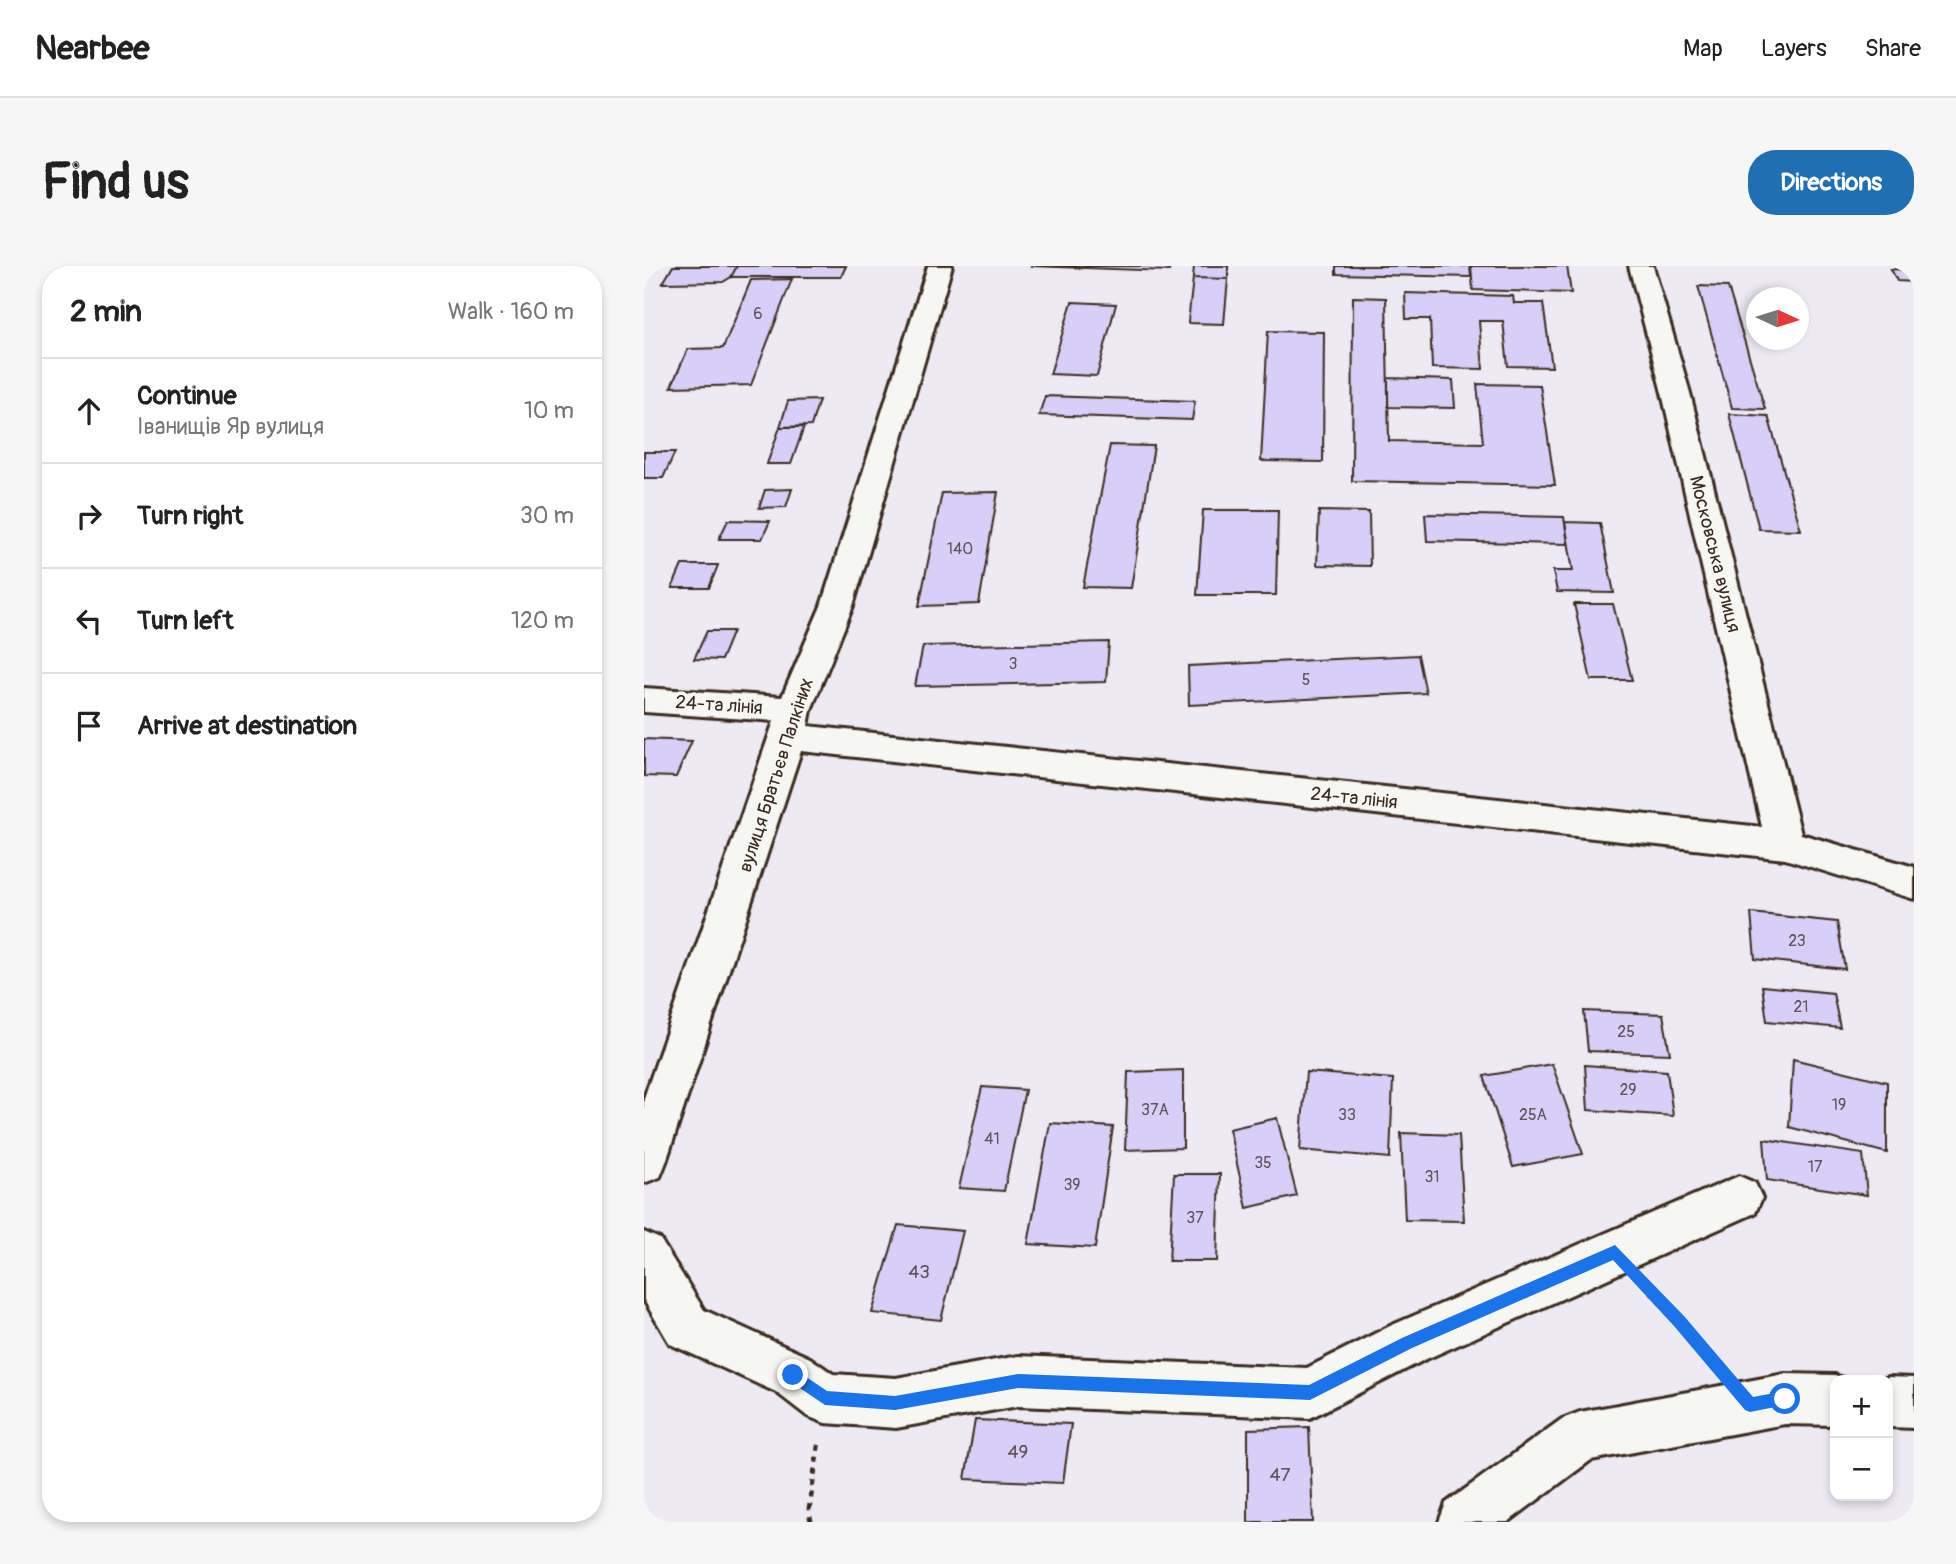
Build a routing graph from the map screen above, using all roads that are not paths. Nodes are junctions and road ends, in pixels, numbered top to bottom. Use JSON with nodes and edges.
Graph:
{"nodes":[{"id":1,"x":940,"y":266,"type":"edge"},
{"id":2,"x":1642,"y":266,"type":"edge"},
{"id":3,"x":644,"y":700,"type":"edge"},
{"id":4,"x":791,"y":723,"type":"junction"},
{"id":5,"x":1785,"y":844,"type":"junction"},
{"id":6,"x":1914,"y":883,"type":"edge"},
{"id":7,"x":644,"y":1162,"type":"edge"},
{"id":8,"x":1740,"y":1198,"type":"dead end"},
{"id":9,"x":644,"y":1255,"type":"edge"},
{"id":10,"x":1830,"y":1400,"type":"edge"},
{"id":11,"x":1893,"y":1402,"type":"edge"},
{"id":12,"x":1914,"y":1403,"type":"edge"},
{"id":13,"x":1465,"y":1522,"type":"edge"}],
"edges":[{"from":1,"to":4,"type":"street","name":"вулиця Братьєв Палкіних"},
{"from":2,"to":5,"type":"street","name":"Московська вулиця"},
{"from":3,"to":4,"type":"street","name":"24-та лінія"},
{"from":4,"to":5,"type":"street","name":"24-та лінія"},
{"from":4,"to":7,"type":"street","name":"вулиця Братьєв Палкіних"},
{"from":5,"to":6,"type":"street","name":"24-та лінія"},
{"from":8,"to":9,"type":"street"},
{"from":10,"to":13,"type":"street"},
{"from":11,"to":12,"type":"street"}]}
